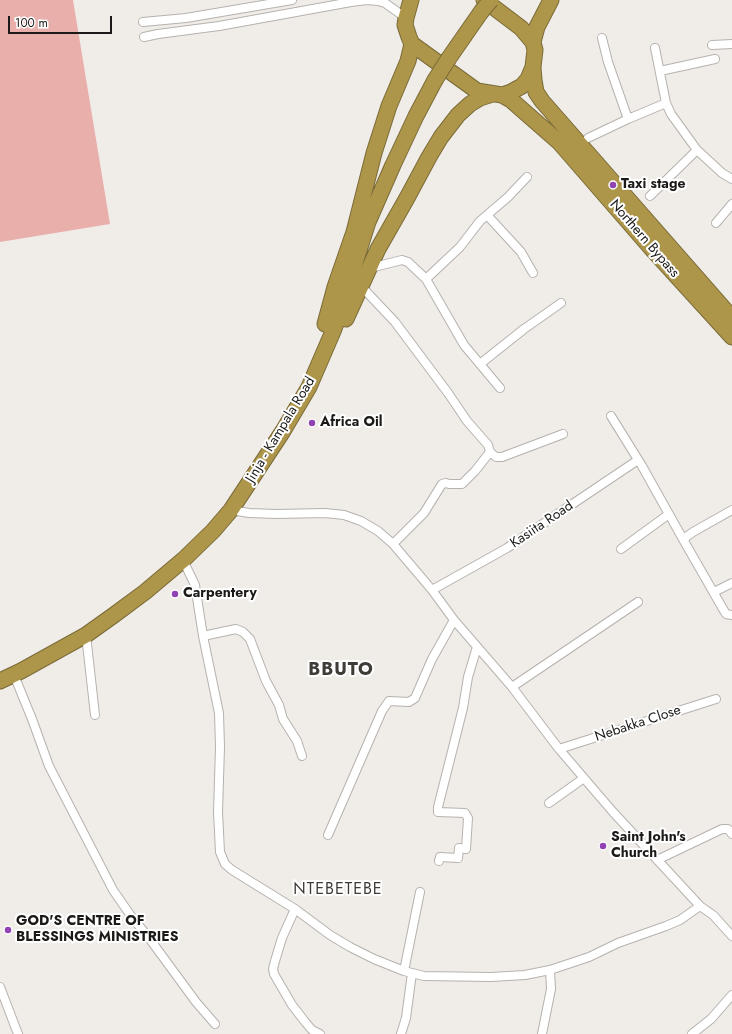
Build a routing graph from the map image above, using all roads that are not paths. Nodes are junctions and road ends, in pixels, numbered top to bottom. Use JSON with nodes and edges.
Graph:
{"nodes":[{"id":1,"x":292,"y":0,"type":"edge"},
{"id":2,"x":411,"y":0,"type":"edge"},
{"id":3,"x":552,"y":0,"type":"edge"},
{"id":4,"x":485,"y":4,"type":"edge"},
{"id":5,"x":406,"y":18,"type":"junction"},
{"id":6,"x":143,"y":22,"type":"dead end"},
{"id":7,"x":144,"y":37,"type":"dead end"},
{"id":8,"x":602,"y":38,"type":"dead end"},
{"id":9,"x":533,"y":42,"type":"junction"},
{"id":10,"x":412,"y":44,"type":"junction"},
{"id":11,"x":732,"y":44,"type":"edge"},
{"id":12,"x":712,"y":45,"type":"dead end"},
{"id":13,"x":655,"y":48,"type":"dead end"},
{"id":14,"x":715,"y":59,"type":"dead end"},
{"id":15,"x":533,"y":67,"type":"junction"},
{"id":16,"x":660,"y":71,"type":"junction"},
{"id":17,"x":498,"y":94,"type":"junction"},
{"id":18,"x":666,"y":103,"type":"junction"},
{"id":19,"x":628,"y":119,"type":"junction"},
{"id":20,"x":588,"y":138,"type":"dead end"},
{"id":21,"x":697,"y":150,"type":"junction"},
{"id":22,"x":527,"y":177,"type":"dead end"},
{"id":23,"x":732,"y":179,"type":"edge"},
{"id":24,"x":650,"y":196,"type":"dead end"},
{"id":25,"x":732,"y":204,"type":"edge"},
{"id":26,"x":487,"y":215,"type":"junction"},
{"id":27,"x":716,"y":223,"type":"dead end"},
{"id":28,"x":369,"y":269,"type":"junction"},
{"id":29,"x":533,"y":273,"type":"dead end"},
{"id":30,"x":426,"y":280,"type":"junction"},
{"id":31,"x":360,"y":285,"type":"junction"},
{"id":32,"x":561,"y":302,"type":"dead end"},
{"id":33,"x":732,"y":318,"type":"edge"},
{"id":34,"x":732,"y":337,"type":"edge"},
{"id":35,"x":480,"y":364,"type":"junction"},
{"id":36,"x":309,"y":387,"type":"junction"},
{"id":37,"x":500,"y":388,"type":"dead end"},
{"id":38,"x":611,"y":416,"type":"dead end"},
{"id":39,"x":564,"y":434,"type":"dead end"},
{"id":40,"x":490,"y":452,"type":"junction"},
{"id":41,"x":638,"y":460,"type":"junction"},
{"id":42,"x":231,"y":510,"type":"junction"},
{"id":43,"x":732,"y":510,"type":"edge"},
{"id":44,"x":669,"y":514,"type":"junction"},
{"id":45,"x":684,"y":540,"type":"junction"},
{"id":46,"x":393,"y":544,"type":"junction"},
{"id":47,"x":621,"y":548,"type":"dead end"},
{"id":48,"x":183,"y":560,"type":"junction"},
{"id":49,"x":732,"y":584,"type":"edge"},
{"id":50,"x":432,"y":590,"type":"junction"},
{"id":51,"x":714,"y":592,"type":"junction"},
{"id":52,"x":638,"y":602,"type":"dead end"},
{"id":53,"x":732,"y":615,"type":"edge"},
{"id":54,"x":454,"y":620,"type":"junction"},
{"id":55,"x":86,"y":635,"type":"junction"},
{"id":56,"x":203,"y":636,"type":"junction"},
{"id":57,"x":477,"y":647,"type":"junction"},
{"id":58,"x":14,"y":674,"type":"junction"},
{"id":59,"x":0,"y":681,"type":"edge"},
{"id":60,"x":512,"y":687,"type":"junction"},
{"id":61,"x":716,"y":699,"type":"dead end"},
{"id":62,"x":95,"y":715,"type":"dead end"},
{"id":63,"x":559,"y":748,"type":"junction"},
{"id":64,"x":302,"y":756,"type":"dead end"},
{"id":65,"x":584,"y":778,"type":"junction"},
{"id":66,"x":549,"y":803,"type":"dead end"},
{"id":67,"x":732,"y":834,"type":"edge"},
{"id":68,"x":328,"y":835,"type":"dead end"},
{"id":69,"x":657,"y":860,"type":"junction"},
{"id":70,"x":439,"y":861,"type":"dead end"},
{"id":71,"x":420,"y":892,"type":"dead end"},
{"id":72,"x":700,"y":906,"type":"junction"},
{"id":73,"x":295,"y":909,"type":"junction"},
{"id":74,"x":732,"y":936,"type":"edge"},
{"id":75,"x":550,"y":970,"type":"junction"},
{"id":76,"x":408,"y":972,"type":"junction"},
{"id":77,"x":0,"y":987,"type":"edge"},
{"id":78,"x":732,"y":995,"type":"edge"},
{"id":79,"x":215,"y":1024,"type":"dead end"},
{"id":80,"x":18,"y":1034,"type":"edge"},
{"id":81,"x":320,"y":1034,"type":"edge"},
{"id":82,"x":401,"y":1034,"type":"edge"},
{"id":83,"x":542,"y":1034,"type":"edge"},
{"id":84,"x":692,"y":1034,"type":"edge"}],
"edges":[{"from":1,"to":6,"type":"street"},
{"from":2,"to":5,"type":"highway"},
{"from":3,"to":9,"type":"highway"},
{"from":4,"to":9,"type":"highway"},
{"from":4,"to":36,"type":"highway","name":"Jinja - Kampala Road","bridge":true},
{"from":5,"to":7,"type":"street"},
{"from":5,"to":10,"type":"highway"},
{"from":8,"to":19,"type":"street"},
{"from":9,"to":15,"type":"highway"},
{"from":10,"to":17,"type":"highway","name":"Northern Bypass"},
{"from":10,"to":36,"type":"highway"},
{"from":11,"to":12,"type":"street"},
{"from":13,"to":16,"type":"street"},
{"from":14,"to":16,"type":"street"},
{"from":15,"to":17,"type":"highway"},
{"from":15,"to":33,"type":"highway","name":"Northern Bypass"},
{"from":16,"to":18,"type":"street"},
{"from":17,"to":28,"type":"highway"},
{"from":17,"to":34,"type":"highway","name":"Northern Bypass"},
{"from":18,"to":19,"type":"street"},
{"from":18,"to":21,"type":"street"},
{"from":19,"to":20,"type":"street"},
{"from":21,"to":23,"type":"street"},
{"from":21,"to":24,"type":"street"},
{"from":22,"to":26,"type":"street"},
{"from":25,"to":27,"type":"street"},
{"from":26,"to":29,"type":"street"},
{"from":26,"to":30,"type":"street"},
{"from":28,"to":30,"type":"street"},
{"from":28,"to":31,"type":"highway"},
{"from":30,"to":35,"type":"street"},
{"from":31,"to":36,"type":"highway"},
{"from":31,"to":40,"type":"street"},
{"from":32,"to":35,"type":"street"},
{"from":35,"to":37,"type":"street"},
{"from":36,"to":42,"type":"highway","name":"Jinja - Kampala Road"},
{"from":38,"to":41,"type":"street"},
{"from":39,"to":40,"type":"street"},
{"from":40,"to":46,"type":"street"},
{"from":41,"to":44,"type":"street"},
{"from":41,"to":50,"type":"street","name":"Kasiita Road"},
{"from":42,"to":46,"type":"street"},
{"from":42,"to":48,"type":"highway","name":"Jinja - Kampala Road"},
{"from":43,"to":45,"type":"street"},
{"from":44,"to":45,"type":"street"},
{"from":44,"to":47,"type":"street"},
{"from":45,"to":51,"type":"street"},
{"from":46,"to":50,"type":"street"},
{"from":48,"to":55,"type":"highway","name":"Jinja - Kampala Road"},
{"from":48,"to":56,"type":"street"},
{"from":49,"to":51,"type":"street"},
{"from":50,"to":54,"type":"street"},
{"from":51,"to":53,"type":"street"},
{"from":52,"to":60,"type":"street"},
{"from":54,"to":57,"type":"street"},
{"from":54,"to":68,"type":"street"},
{"from":55,"to":58,"type":"highway","name":"Jinja - Kampala Road"},
{"from":55,"to":62,"type":"street"},
{"from":56,"to":64,"type":"street"},
{"from":56,"to":73,"type":"street"},
{"from":57,"to":60,"type":"street"},
{"from":57,"to":70,"type":"street"},
{"from":58,"to":59,"type":"highway","name":"Jinja - Kampala Road"},
{"from":58,"to":79,"type":"street"},
{"from":60,"to":63,"type":"street"},
{"from":61,"to":63,"type":"street","name":"Nebakka Close"},
{"from":63,"to":65,"type":"street"},
{"from":65,"to":66,"type":"street"},
{"from":65,"to":69,"type":"street"},
{"from":67,"to":69,"type":"street"},
{"from":69,"to":72,"type":"street"},
{"from":71,"to":76,"type":"street"},
{"from":72,"to":74,"type":"street"},
{"from":72,"to":75,"type":"street"},
{"from":73,"to":76,"type":"street"},
{"from":73,"to":81,"type":"street"},
{"from":75,"to":76,"type":"street"},
{"from":75,"to":83,"type":"street"},
{"from":76,"to":82,"type":"street"},
{"from":77,"to":80,"type":"street"},
{"from":78,"to":84,"type":"street"}]}
